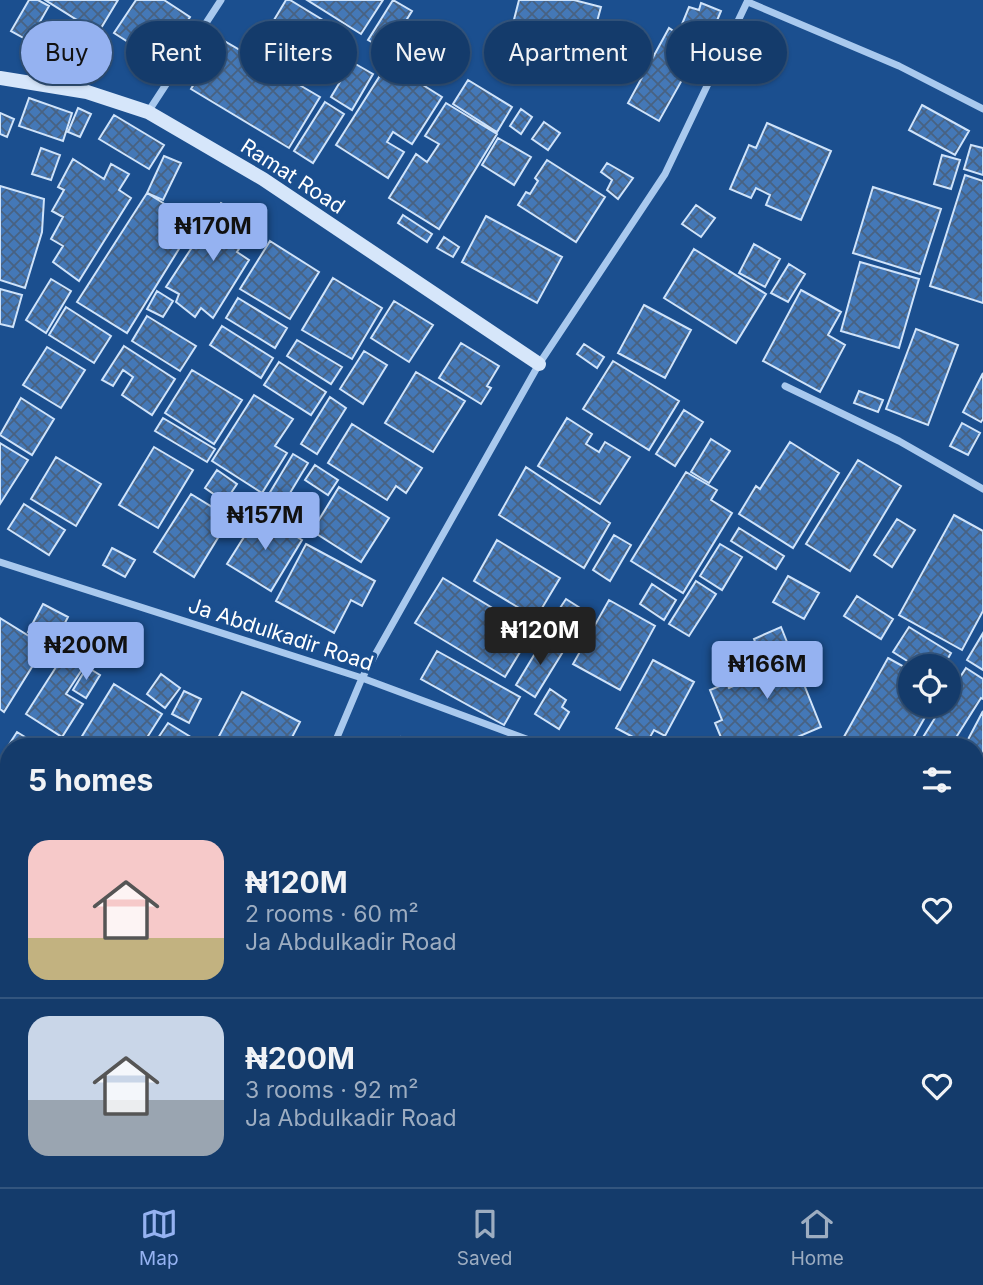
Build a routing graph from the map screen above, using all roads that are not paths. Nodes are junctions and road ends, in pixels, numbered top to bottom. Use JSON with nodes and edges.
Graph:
{"nodes":[{"id":1,"x":221,"y":0,"type":"edge"},
{"id":2,"x":748,"y":1,"type":"edge"},
{"id":3,"x":0,"y":78,"type":"edge"},
{"id":4,"x":983,"y":109,"type":"edge"},
{"id":5,"x":148,"y":112,"type":"junction"},
{"id":6,"x":539,"y":364,"type":"junction"},
{"id":7,"x":785,"y":386,"type":"dead end"},
{"id":8,"x":983,"y":489,"type":"edge"},
{"id":9,"x":0,"y":562,"type":"edge"},
{"id":10,"x":362,"y":678,"type":"junction"},
{"id":11,"x":337,"y":738,"type":"edge"},
{"id":12,"x":524,"y":738,"type":"edge"}],
"edges":[{"from":1,"to":5,"type":"street"},
{"from":2,"to":4,"type":"street"},
{"from":2,"to":6,"type":"street"},
{"from":3,"to":5,"type":"street","name":"Ramat Road"},
{"from":5,"to":6,"type":"street","name":"Ramat Road"},
{"from":6,"to":10,"type":"street"},
{"from":7,"to":8,"type":"street"},
{"from":9,"to":10,"type":"street","name":"Ja Abdulkadir Road"},
{"from":10,"to":11,"type":"street"},
{"from":10,"to":12,"type":"street","name":"Ja Abdulkadir Road"}]}
